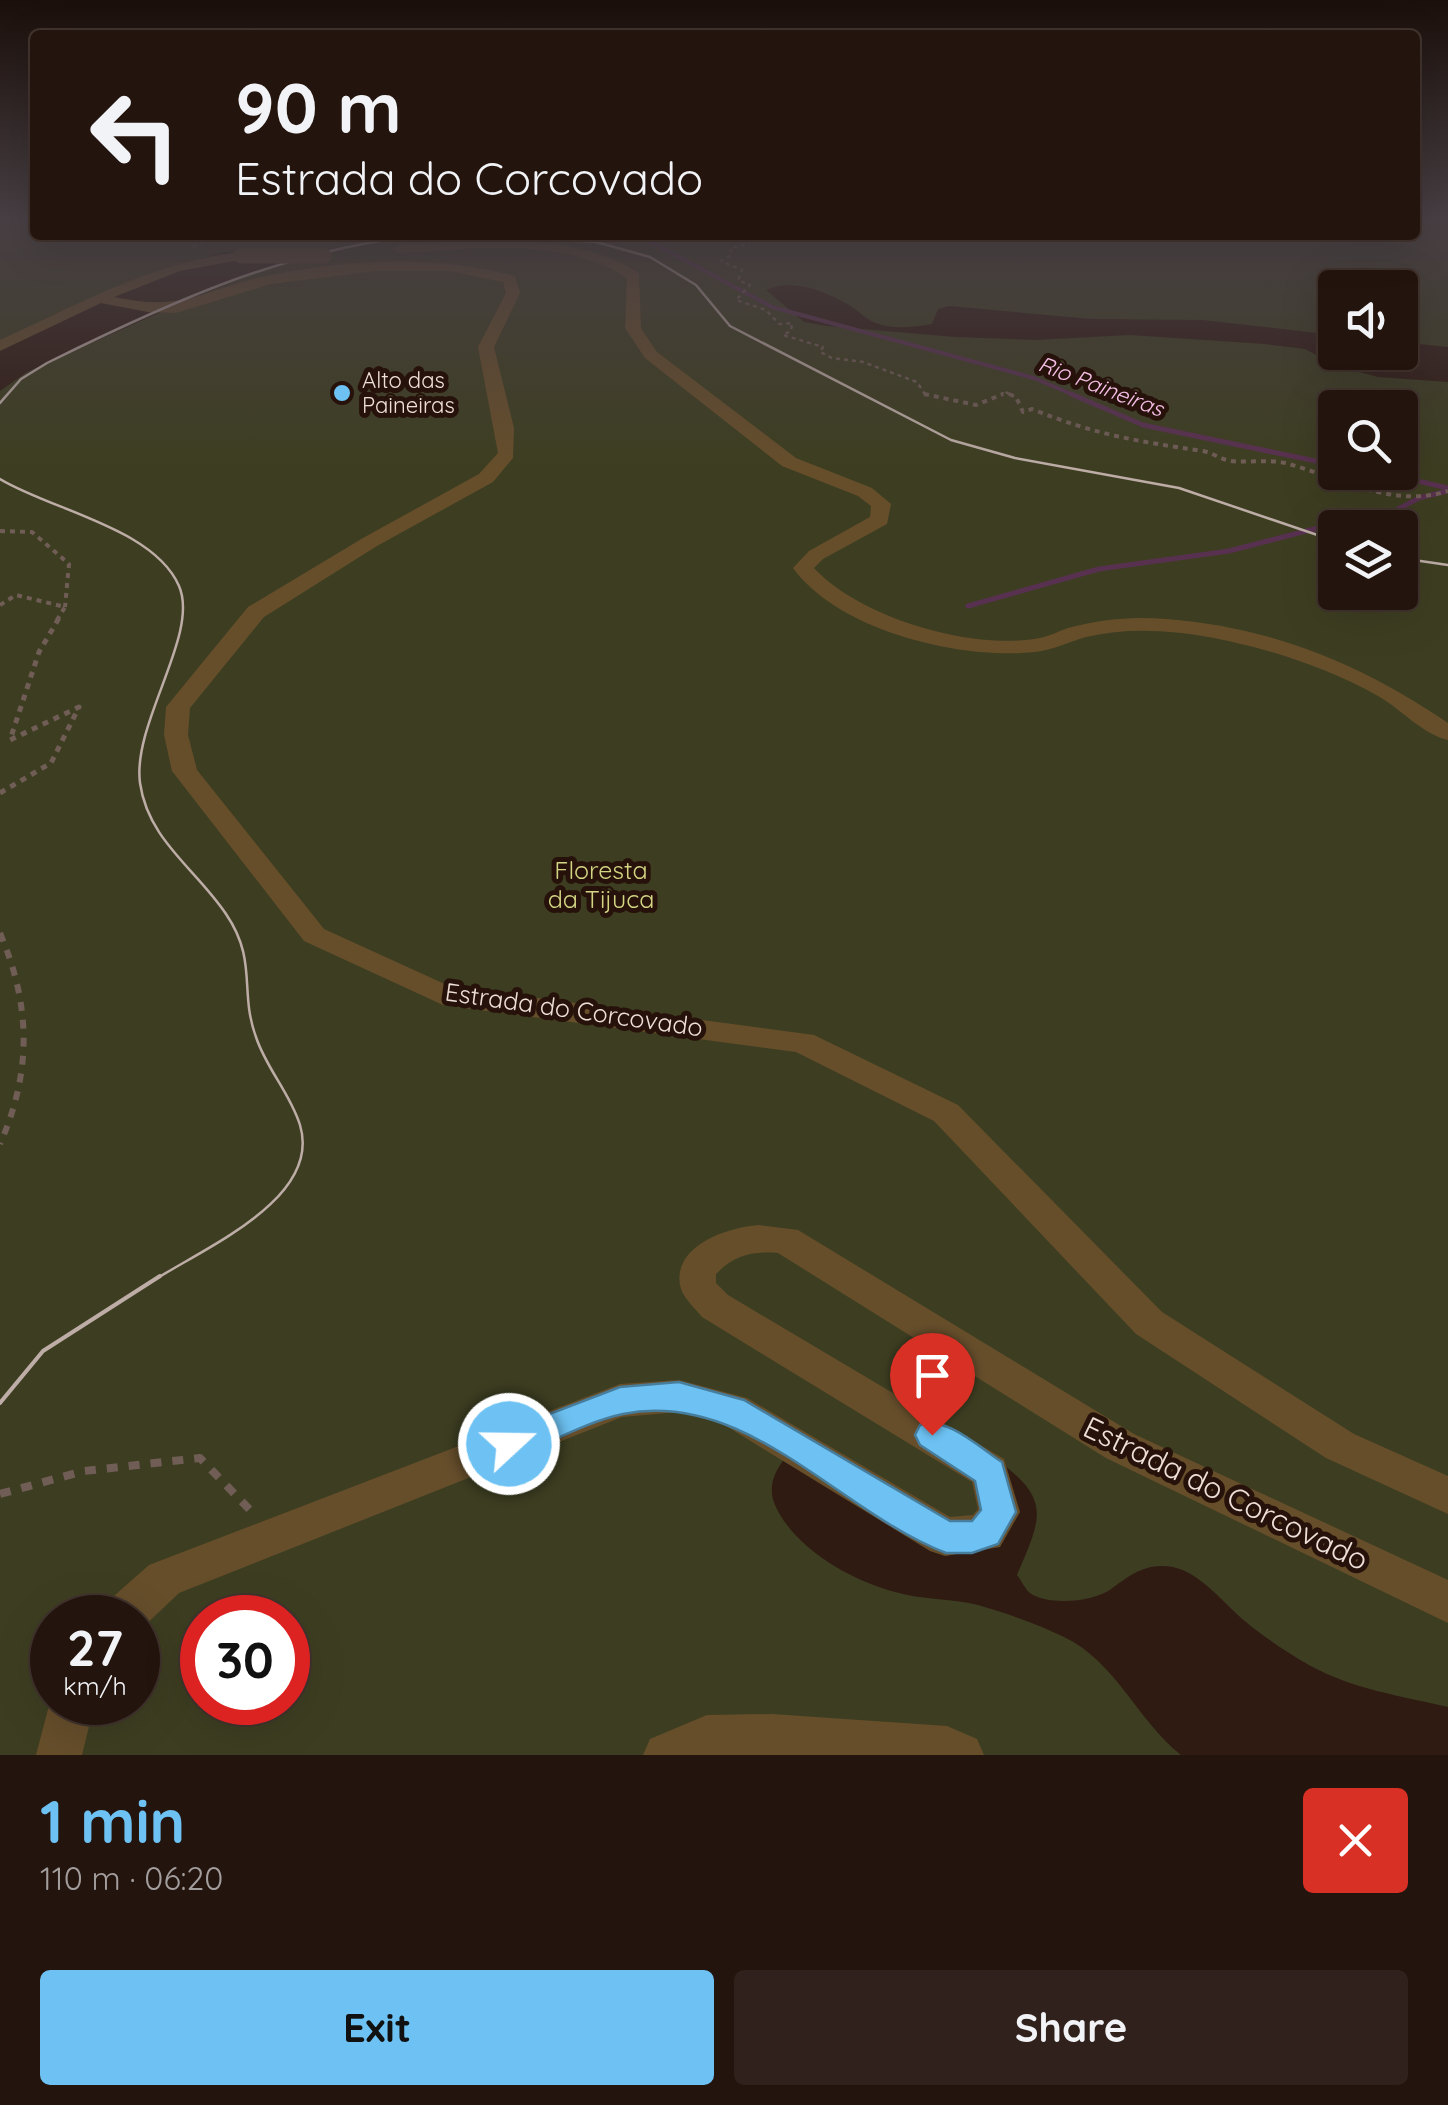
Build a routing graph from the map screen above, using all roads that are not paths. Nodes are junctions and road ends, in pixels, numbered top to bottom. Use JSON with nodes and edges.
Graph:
{"nodes":[{"id":1,"x":90,"y":303,"type":"edge"},
{"id":2,"x":137,"y":303,"type":"edge"},
{"id":3,"x":192,"y":303,"type":"edge"},
{"id":4,"x":509,"y":303,"type":"edge"},
{"id":5,"x":633,"y":303,"type":"edge"},
{"id":6,"x":0,"y":346,"type":"edge"},
{"id":7,"x":1448,"y":733,"type":"edge"},
{"id":8,"x":1448,"y":1496,"type":"edge"},
{"id":9,"x":147,"y":1595,"type":"edge"},
{"id":10,"x":1448,"y":1602,"type":"edge"},
{"id":11,"x":66,"y":1725,"type":"edge"},
{"id":12,"x":58,"y":1755,"type":"edge"},
{"id":13,"x":666,"y":1755,"type":"edge"},
{"id":14,"x":961,"y":1755,"type":"edge"}],
"edges":[{"from":1,"to":6,"type":"street"},
{"from":2,"to":3,"type":"street","name":"Estrada do Corcovado"},
{"from":4,"to":8,"type":"street","name":"Estrada do Corcovado"},
{"from":5,"to":7,"type":"street","bridge":true},
{"from":9,"to":10,"type":"street","name":"Estrada do Corcovado"},
{"from":11,"to":12,"type":"street"},
{"from":13,"to":14,"type":"street"}]}
